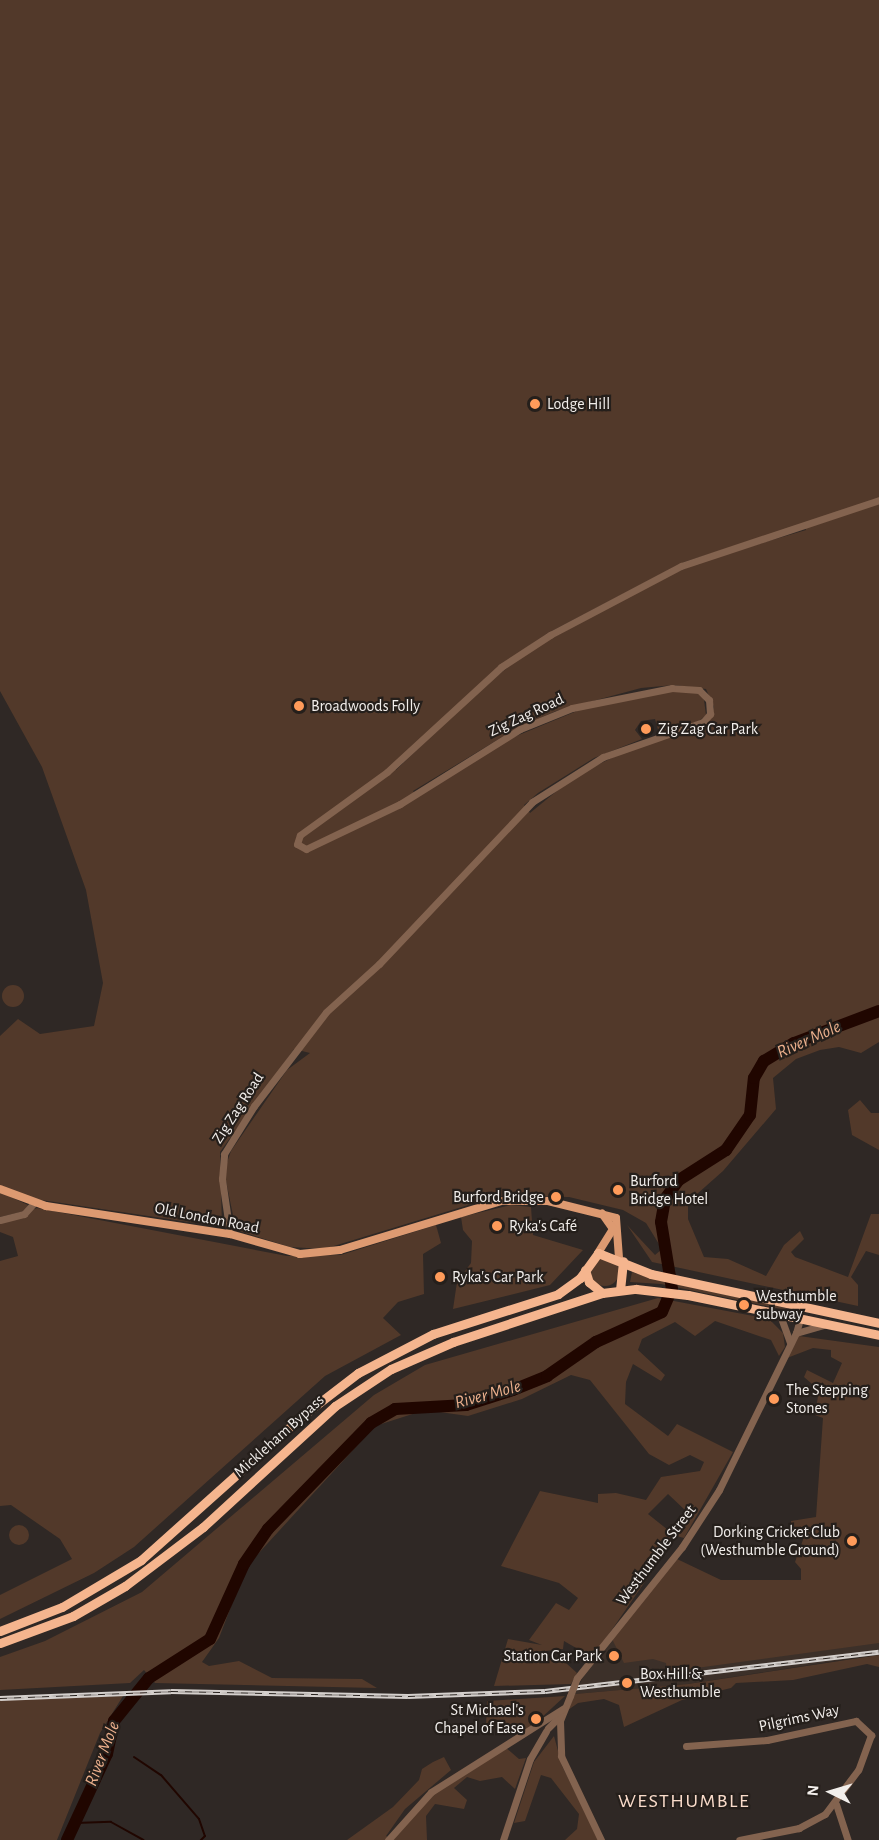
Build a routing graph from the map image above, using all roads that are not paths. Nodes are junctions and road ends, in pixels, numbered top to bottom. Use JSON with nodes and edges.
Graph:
{"nodes":[{"id":1,"x":879,"y":500,"type":"edge"},
{"id":2,"x":0,"y":1189,"type":"edge"},
{"id":3,"x":34,"y":1203,"type":"junction"},
{"id":4,"x":602,"y":1213,"type":"junction"},
{"id":5,"x":0,"y":1220,"type":"edge"},
{"id":6,"x":230,"y":1234,"type":"junction"},
{"id":7,"x":598,"y":1253,"type":"junction"},
{"id":8,"x":621,"y":1260,"type":"junction"},
{"id":9,"x":585,"y":1269,"type":"junction"},
{"id":10,"x":620,"y":1290,"type":"junction"},
{"id":11,"x":602,"y":1293,"type":"junction"},
{"id":12,"x":790,"y":1303,"type":"junction"},
{"id":13,"x":780,"y":1315,"type":"junction"},
{"id":14,"x":800,"y":1319,"type":"junction"},
{"id":15,"x":879,"y":1323,"type":"edge"},
{"id":16,"x":827,"y":1325,"type":"junction"},
{"id":17,"x":796,"y":1333,"type":"junction"},
{"id":18,"x":879,"y":1335,"type":"edge"},
{"id":19,"x":790,"y":1346,"type":"junction"},
{"id":20,"x":0,"y":1631,"type":"edge"},
{"id":21,"x":0,"y":1643,"type":"edge"},
{"id":22,"x":563,"y":1712,"type":"junction"},
{"id":23,"x":686,"y":1746,"type":"dead end"},
{"id":24,"x":836,"y":1804,"type":"junction"},
{"id":25,"x":388,"y":1840,"type":"edge"},
{"id":26,"x":503,"y":1840,"type":"edge"},
{"id":27,"x":602,"y":1840,"type":"edge"},
{"id":28,"x":739,"y":1840,"type":"edge"},
{"id":29,"x":848,"y":1840,"type":"edge"}],
"edges":[{"from":1,"to":6,"type":"street","name":"Zig Zag Road"},
{"from":2,"to":3,"type":"main road","name":"Old London Road"},
{"from":3,"to":5,"type":"street"},
{"from":3,"to":6,"type":"main road","name":"Old London Road"},
{"from":4,"to":6,"type":"main road","name":"Old London Road"},
{"from":4,"to":7,"type":"main road"},
{"from":4,"to":8,"type":"main road"},
{"from":7,"to":8,"type":"highway"},
{"from":7,"to":9,"type":"highway"},
{"from":8,"to":10,"type":"highway"},
{"from":8,"to":12,"type":"highway"},
{"from":9,"to":11,"type":"highway"},
{"from":9,"to":20,"type":"highway","name":"Mickleham Bypass"},
{"from":10,"to":11,"type":"highway"},
{"from":10,"to":13,"type":"highway"},
{"from":11,"to":21,"type":"highway","name":"Mickleham Bypass"},
{"from":12,"to":14,"type":"street"},
{"from":12,"to":15,"type":"highway"},
{"from":13,"to":14,"type":"highway"},
{"from":13,"to":19,"type":"street"},
{"from":14,"to":16,"type":"highway"},
{"from":14,"to":17,"type":"street","name":"Westhumble Street"},
{"from":16,"to":17,"type":"street"},
{"from":16,"to":18,"type":"highway"},
{"from":17,"to":19,"type":"street","name":"Westhumble Street"},
{"from":19,"to":22,"type":"street","name":"Westhumble Street","bridge":true},
{"from":22,"to":25,"type":"street"},
{"from":22,"to":26,"type":"street"},
{"from":22,"to":27,"type":"street"},
{"from":23,"to":24,"type":"street","name":"Pilgrims Way"},
{"from":24,"to":28,"type":"street","name":"Pilgrims Way"},
{"from":24,"to":29,"type":"street"}]}
